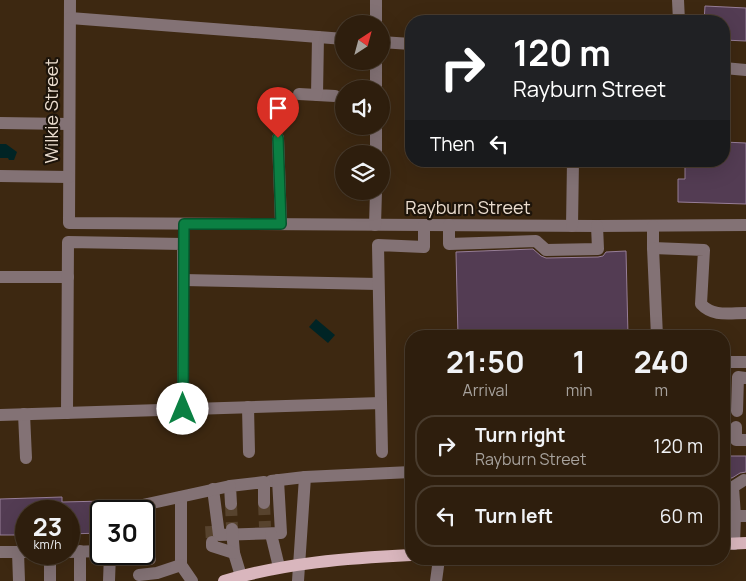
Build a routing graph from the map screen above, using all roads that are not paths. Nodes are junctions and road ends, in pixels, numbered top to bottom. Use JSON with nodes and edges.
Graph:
{"nodes":[{"id":1,"x":70,"y":0,"type":"edge"},
{"id":2,"x":376,"y":0,"type":"edge"},
{"id":3,"x":678,"y":0,"type":"edge"},
{"id":4,"x":376,"y":15,"type":"edge"},
{"id":5,"x":679,"y":15,"type":"edge"},
{"id":6,"x":70,"y":18,"type":"junction"},
{"id":7,"x":318,"y":37,"type":"junction"},
{"id":8,"x":335,"y":38,"type":"edge"},
{"id":9,"x":390,"y":43,"type":"edge"},
{"id":10,"x":405,"y":44,"type":"edge"},
{"id":11,"x":730,"y":69,"type":"edge"},
{"id":12,"x":746,"y":70,"type":"edge"},
{"id":13,"x":299,"y":94,"type":"dead end"},
{"id":14,"x":317,"y":95,"type":"junction"},
{"id":15,"x":335,"y":96,"type":"dead end"},
{"id":16,"x":0,"y":123,"type":"edge"},
{"id":17,"x":69,"y":124,"type":"junction"},
{"id":18,"x":278,"y":138,"type":"dead end"},
{"id":19,"x":573,"y":167,"type":"edge"},
{"id":20,"x":0,"y":176,"type":"edge"},
{"id":21,"x":69,"y":177,"type":"junction"},
{"id":22,"x":376,"y":200,"type":"edge"},
{"id":23,"x":69,"y":223,"type":"joint"},
{"id":24,"x":118,"y":223,"type":"junction"},
{"id":25,"x":184,"y":224,"type":"junction"},
{"id":26,"x":281,"y":224,"type":"junction"},
{"id":27,"x":376,"y":225,"type":"junction"},
{"id":28,"x":424,"y":225,"type":"junction"},
{"id":29,"x":449,"y":225,"type":"junction"},
{"id":30,"x":746,"y":225,"type":"edge"},
{"id":31,"x":536,"y":226,"type":"junction"},
{"id":32,"x":572,"y":226,"type":"junction"},
{"id":33,"x":598,"y":226,"type":"junction"},
{"id":34,"x":653,"y":226,"type":"junction"},
{"id":35,"x":536,"y":241,"type":"junction"},
{"id":36,"x":118,"y":243,"type":"junction"},
{"id":37,"x":183,"y":244,"type":"junction"},
{"id":38,"x":652,"y":248,"type":"junction"},
{"id":39,"x":0,"y":277,"type":"edge"},
{"id":40,"x":68,"y":277,"type":"junction"},
{"id":41,"x":183,"y":280,"type":"junction"},
{"id":42,"x":378,"y":284,"type":"junction"},
{"id":43,"x":746,"y":313,"type":"edge"},
{"id":44,"x":657,"y":330,"type":"edge"},
{"id":45,"x":730,"y":362,"type":"edge"},
{"id":46,"x":746,"y":362,"type":"edge"},
{"id":47,"x":746,"y":378,"type":"edge"},
{"id":48,"x":381,"y":403,"type":"junction"},
{"id":49,"x":248,"y":407,"type":"junction"},
{"id":50,"x":183,"y":409,"type":"junction"},
{"id":51,"x":737,"y":411,"type":"dead end"},
{"id":52,"x":67,"y":413,"type":"junction"},
{"id":53,"x":24,"y":414,"type":"junction"},
{"id":54,"x":0,"y":415,"type":"edge"},
{"id":55,"x":736,"y":427,"type":"dead end"},
{"id":56,"x":746,"y":440,"type":"edge"},
{"id":57,"x":249,"y":452,"type":"dead end"},
{"id":58,"x":382,"y":452,"type":"dead end"},
{"id":59,"x":26,"y":458,"type":"dead end"},
{"id":60,"x":405,"y":472,"type":"edge"},
{"id":61,"x":305,"y":477,"type":"junction"},
{"id":62,"x":278,"y":480,"type":"junction"},
{"id":63,"x":744,"y":480,"type":"dead end"},
{"id":64,"x":264,"y":482,"type":"junction"},
{"id":65,"x":230,"y":486,"type":"junction"},
{"id":66,"x":213,"y":489,"type":"junction"},
{"id":67,"x":181,"y":497,"type":"junction"},
{"id":68,"x":155,"y":503,"type":"edge"},
{"id":69,"x":231,"y":504,"type":"tunnel mouth"},
{"id":70,"x":264,"y":504,"type":"tunnel mouth"},
{"id":71,"x":216,"y":512,"type":"junction"},
{"id":72,"x":740,"y":516,"type":"edge"},
{"id":73,"x":211,"y":526,"type":"tunnel mouth"},
{"id":74,"x":232,"y":532,"type":"junction"},
{"id":75,"x":267,"y":532,"type":"junction"},
{"id":76,"x":212,"y":542,"type":"dead end"},
{"id":77,"x":734,"y":544,"type":"edge"},
{"id":78,"x":0,"y":552,"type":"edge"},
{"id":79,"x":15,"y":552,"type":"edge"},
{"id":80,"x":234,"y":553,"type":"junction"},
{"id":81,"x":405,"y":556,"type":"edge"},
{"id":82,"x":300,"y":564,"type":"junction"},
{"id":83,"x":21,"y":565,"type":"edge"},
{"id":84,"x":50,"y":565,"type":"edge"},
{"id":85,"x":77,"y":565,"type":"edge"},
{"id":86,"x":110,"y":565,"type":"edge"},
{"id":87,"x":181,"y":565,"type":"junction"},
{"id":88,"x":437,"y":565,"type":"edge"},
{"id":89,"x":141,"y":567,"type":"edge"},
{"id":90,"x":279,"y":567,"type":"junction"},
{"id":91,"x":241,"y":576,"type":"junction"},
{"id":92,"x":19,"y":581,"type":"edge"},
{"id":93,"x":50,"y":581,"type":"edge"},
{"id":94,"x":80,"y":581,"type":"edge"},
{"id":95,"x":109,"y":581,"type":"edge"},
{"id":96,"x":192,"y":581,"type":"edge"},
{"id":97,"x":224,"y":581,"type":"edge"},
{"id":98,"x":298,"y":581,"type":"edge"},
{"id":99,"x":436,"y":581,"type":"edge"}],
"edges":[{"from":1,"to":6,"type":"street","name":"Wilkie Street"},
{"from":2,"to":4,"type":"street"},
{"from":3,"to":5,"type":"street"},
{"from":6,"to":7,"type":"street"},
{"from":6,"to":17,"type":"street","name":"Wilkie Street"},
{"from":7,"to":8,"type":"street"},
{"from":7,"to":14,"type":"street"},
{"from":9,"to":10,"type":"street"},
{"from":11,"to":12,"type":"street"},
{"from":13,"to":14,"type":"street"},
{"from":14,"to":15,"type":"street"},
{"from":16,"to":17,"type":"street"},
{"from":17,"to":21,"type":"street","name":"Wilkie Street"},
{"from":18,"to":26,"type":"street"},
{"from":19,"to":32,"type":"street"},
{"from":20,"to":21,"type":"street"},
{"from":21,"to":23,"type":"street","name":"Wilkie Street"},
{"from":22,"to":27,"type":"street"},
{"from":23,"to":24,"type":"street","name":"Rayburn Street"},
{"from":24,"to":25,"type":"street","name":"Rayburn Street"},
{"from":24,"to":36,"type":"street"},
{"from":25,"to":26,"type":"street","name":"Rayburn Street"},
{"from":25,"to":37,"type":"street"},
{"from":26,"to":27,"type":"street","name":"Rayburn Street"},
{"from":27,"to":28,"type":"street","name":"Rayburn Street"},
{"from":28,"to":29,"type":"street","name":"Rayburn Street"},
{"from":28,"to":42,"type":"street"},
{"from":29,"to":31,"type":"street","name":"Rayburn Street"},
{"from":29,"to":35,"type":"street"},
{"from":30,"to":34,"type":"street","name":"Rayburn Street"},
{"from":31,"to":32,"type":"street","name":"Rayburn Street"},
{"from":31,"to":35,"type":"street"},
{"from":32,"to":33,"type":"street","name":"Rayburn Street"},
{"from":33,"to":34,"type":"street","name":"Rayburn Street"},
{"from":33,"to":35,"type":"street"},
{"from":34,"to":38,"type":"street"},
{"from":36,"to":37,"type":"street"},
{"from":36,"to":40,"type":"street"},
{"from":37,"to":41,"type":"street"},
{"from":38,"to":43,"type":"street"},
{"from":38,"to":44,"type":"street"},
{"from":39,"to":40,"type":"street"},
{"from":40,"to":52,"type":"street"},
{"from":41,"to":42,"type":"street"},
{"from":41,"to":50,"type":"street"},
{"from":42,"to":48,"type":"street"},
{"from":45,"to":46,"type":"street"},
{"from":47,"to":51,"type":"street"},
{"from":48,"to":49,"type":"street"},
{"from":48,"to":58,"type":"street"},
{"from":49,"to":50,"type":"street"},
{"from":49,"to":57,"type":"street"},
{"from":50,"to":52,"type":"street"},
{"from":52,"to":53,"type":"street"},
{"from":53,"to":54,"type":"street"},
{"from":53,"to":59,"type":"street"},
{"from":55,"to":56,"type":"street"},
{"from":60,"to":61,"type":"street"},
{"from":61,"to":62,"type":"street"},
{"from":61,"to":82,"type":"street"},
{"from":62,"to":64,"type":"street"},
{"from":62,"to":75,"type":"street"},
{"from":63,"to":72,"type":"street"},
{"from":64,"to":65,"type":"street"},
{"from":64,"to":70,"type":"street"},
{"from":65,"to":66,"type":"street"},
{"from":65,"to":69,"type":"street"},
{"from":66,"to":67,"type":"street"},
{"from":66,"to":71,"type":"street"},
{"from":67,"to":68,"type":"street"},
{"from":67,"to":87,"type":"street"},
{"from":71,"to":73,"type":"street"},
{"from":71,"to":74,"type":"street"},
{"from":72,"to":77,"type":"street"},
{"from":74,"to":75,"type":"street"},
{"from":74,"to":80,"type":"street"},
{"from":75,"to":90,"type":"street"},
{"from":76,"to":80,"type":"street"},
{"from":78,"to":79,"type":"street"},
{"from":80,"to":91,"type":"street"},
{"from":81,"to":82,"type":"main road"},
{"from":82,"to":90,"type":"main road"},
{"from":82,"to":98,"type":"street"},
{"from":83,"to":92,"type":"street"},
{"from":84,"to":93,"type":"street"},
{"from":85,"to":94,"type":"street"},
{"from":86,"to":95,"type":"street"},
{"from":87,"to":89,"type":"street"},
{"from":87,"to":96,"type":"street"},
{"from":88,"to":99,"type":"street"},
{"from":90,"to":91,"type":"main road"},
{"from":91,"to":97,"type":"main road"}]}
